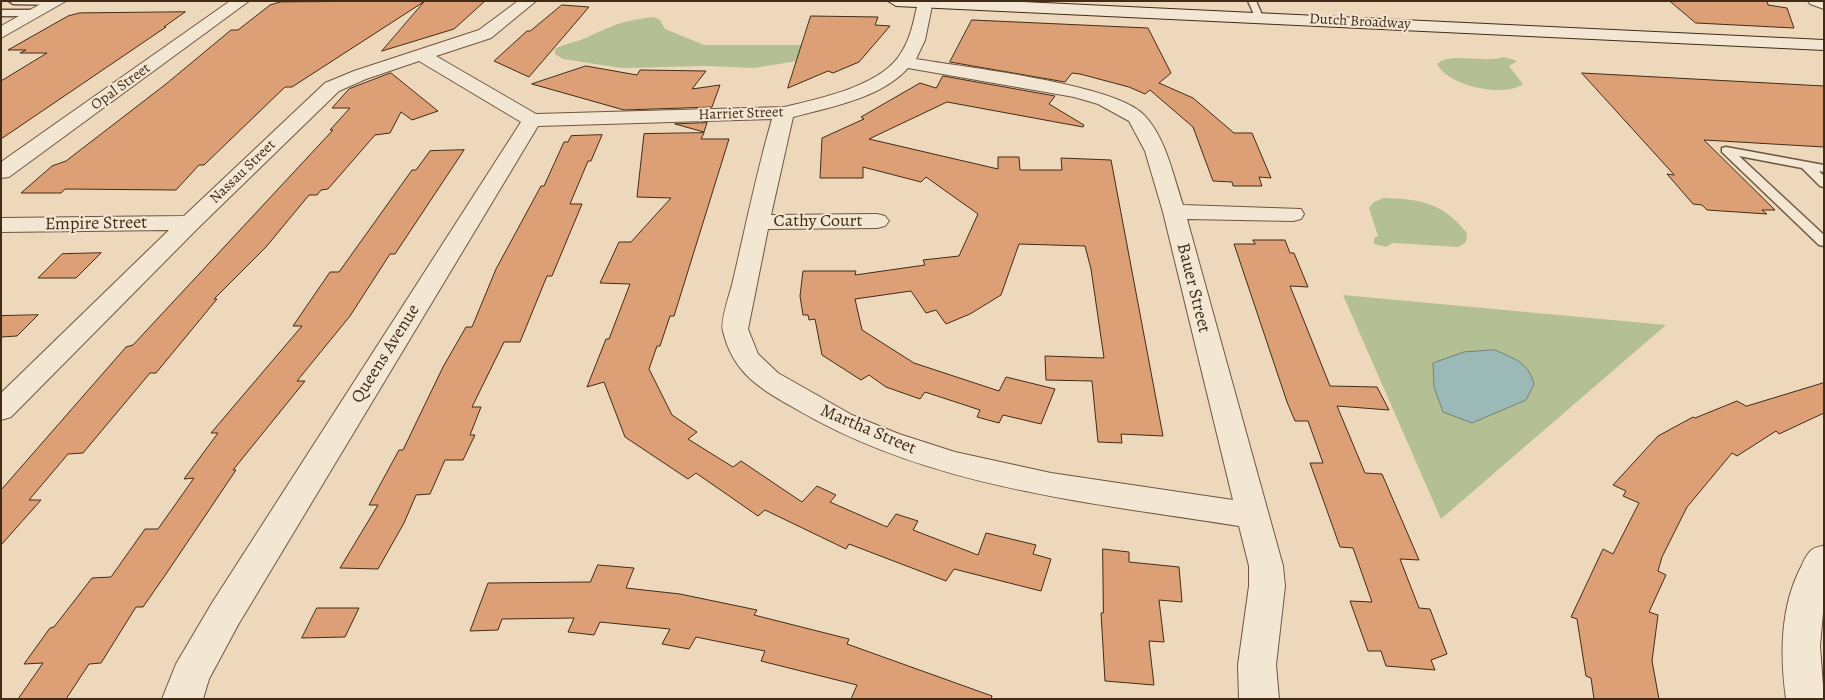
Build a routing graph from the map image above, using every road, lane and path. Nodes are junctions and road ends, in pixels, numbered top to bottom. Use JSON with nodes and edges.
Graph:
{"nodes":[{"id":1,"x":13,"y":1,"type":"edge"},
{"id":2,"x":240,"y":1,"type":"edge"},
{"id":3,"x":528,"y":1,"type":"edge"},
{"id":4,"x":896,"y":1,"type":"edge"},
{"id":5,"x":1252,"y":1,"type":"edge"},
{"id":6,"x":1816,"y":1,"type":"edge"},
{"id":7,"x":57,"y":2,"type":"edge"},
{"id":8,"x":926,"y":2,"type":"edge"},
{"id":9,"x":1010,"y":3,"type":"edge"},
{"id":10,"x":1824,"y":4,"type":"edge"},
{"id":11,"x":1,"y":13,"type":"edge"},
{"id":12,"x":36,"y":13,"type":"junction"},
{"id":13,"x":1259,"y":17,"type":"junction"},
{"id":14,"x":1,"y":33,"type":"edge"},
{"id":15,"x":1824,"y":45,"type":"edge"},
{"id":16,"x":423,"y":56,"type":"junction"},
{"id":17,"x":905,"y":62,"type":"junction"},
{"id":18,"x":784,"y":113,"type":"junction"},
{"id":19,"x":532,"y":120,"type":"junction"},
{"id":20,"x":1804,"y":164,"type":"junction"},
{"id":21,"x":1824,"y":169,"type":"edge"},
{"id":22,"x":1,"y":172,"type":"edge"},
{"id":23,"x":1824,"y":183,"type":"edge"},
{"id":24,"x":1174,"y":212,"type":"junction"},
{"id":25,"x":1293,"y":214,"type":"dead end"},
{"id":26,"x":877,"y":221,"type":"dead end"},
{"id":27,"x":759,"y":222,"type":"junction"},
{"id":28,"x":190,"y":223,"type":"junction"},
{"id":29,"x":1,"y":225,"type":"edge"},
{"id":30,"x":1824,"y":242,"type":"edge"},
{"id":31,"x":1,"y":410,"type":"edge"},
{"id":32,"x":1251,"y":515,"type":"junction"},
{"id":33,"x":1824,"y":559,"type":"edge"},
{"id":34,"x":181,"y":699,"type":"edge"},
{"id":35,"x":1259,"y":699,"type":"edge"},
{"id":36,"x":1806,"y":699,"type":"edge"}],
"edges":[{"from":1,"to":7,"type":"lane"},
{"from":2,"to":22,"type":"street","name":"Opal Street"},
{"from":3,"to":16,"type":"street","name":"Nassau Street"},
{"from":4,"to":8,"type":"street","name":"Dutch Broadway"},
{"from":5,"to":13,"type":"lane"},
{"from":6,"to":10,"type":"street"},
{"from":7,"to":12,"type":"street"},
{"from":8,"to":9,"type":"street","name":"Dutch Broadway"},
{"from":8,"to":17,"type":"street","name":"Harriet Street"},
{"from":9,"to":13,"type":"street","name":"Dutch Broadway"},
{"from":11,"to":12,"type":"lane"},
{"from":12,"to":14,"type":"street"},
{"from":13,"to":15,"type":"street","name":"Dutch Broadway"},
{"from":16,"to":19,"type":"street"},
{"from":16,"to":28,"type":"street","name":"Nassau Street"},
{"from":17,"to":18,"type":"street","name":"Harriet Street"},
{"from":17,"to":24,"type":"street","name":"Bauer Street"},
{"from":18,"to":19,"type":"street","name":"Harriet Street"},
{"from":18,"to":27,"type":"street","name":"Martha Street"},
{"from":19,"to":34,"type":"street","name":"Queens Avenue"},
{"from":20,"to":21,"type":"lane"},
{"from":20,"to":23,"type":"lane"},
{"from":20,"to":30,"type":"lane"},
{"from":24,"to":25,"type":"street"},
{"from":24,"to":32,"type":"street","name":"Bauer Street"},
{"from":26,"to":27,"type":"street","name":"Cathy Court"},
{"from":27,"to":32,"type":"street","name":"Martha Street"},
{"from":28,"to":29,"type":"street","name":"Empire Street"},
{"from":28,"to":31,"type":"street","name":"Nassau Street"},
{"from":32,"to":35,"type":"street","name":"Bauer Street"},
{"from":33,"to":36,"type":"street"}]}
